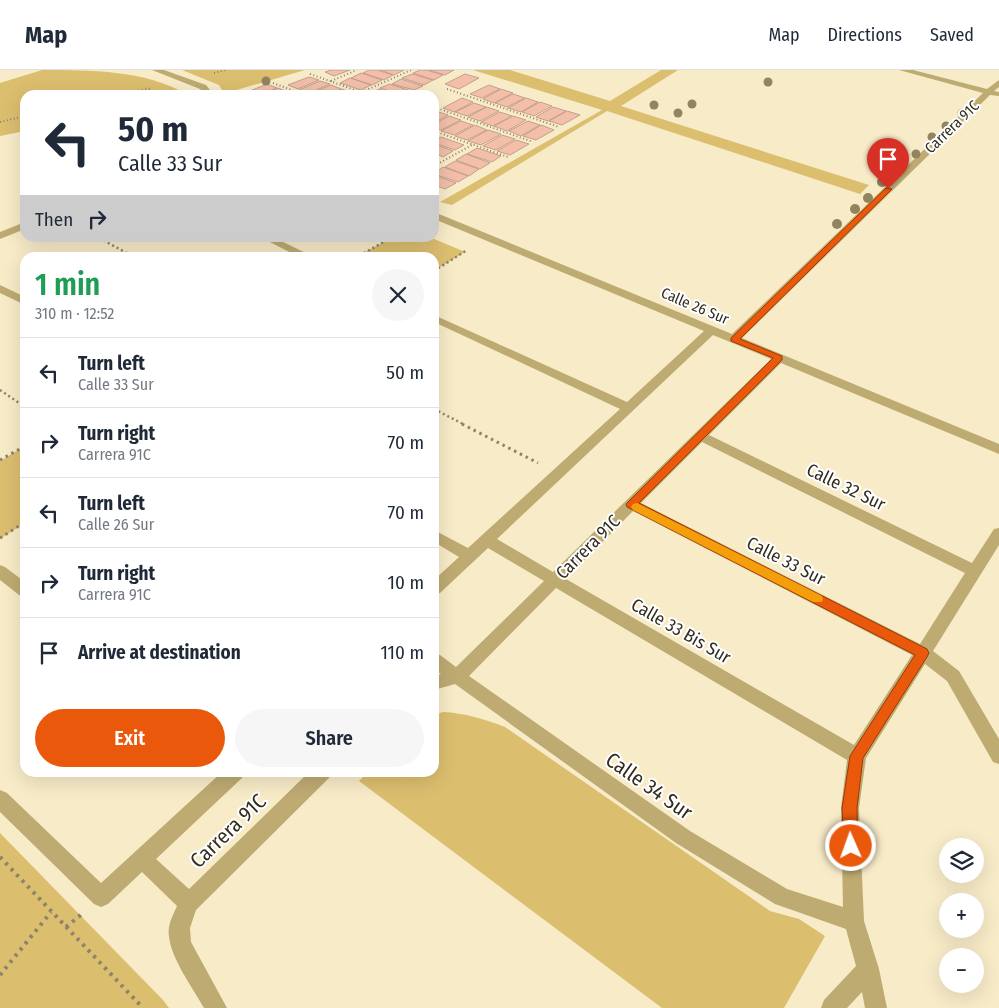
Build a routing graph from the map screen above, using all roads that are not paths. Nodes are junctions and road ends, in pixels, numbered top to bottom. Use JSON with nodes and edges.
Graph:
{"nodes":[{"id":1,"x":156,"y":70,"type":"edge"},
{"id":2,"x":903,"y":70,"type":"edge"},
{"id":3,"x":999,"y":82,"type":"edge"},
{"id":4,"x":205,"y":90,"type":"edge"},
{"id":5,"x":988,"y":92,"type":"junction"},
{"id":6,"x":999,"y":95,"type":"edge"},
{"id":7,"x":439,"y":217,"type":"edge"},
{"id":8,"x":20,"y":227,"type":"edge"},
{"id":9,"x":0,"y":236,"type":"edge"},
{"id":10,"x":276,"y":242,"type":"edge"},
{"id":11,"x":298,"y":252,"type":"edge"},
{"id":12,"x":0,"y":288,"type":"edge"},
{"id":13,"x":20,"y":299,"type":"edge"},
{"id":14,"x":439,"y":320,"type":"edge"},
{"id":15,"x":712,"y":330,"type":"junction"},
{"id":16,"x":734,"y":340,"type":"junction"},
{"id":17,"x":779,"y":358,"type":"junction"},
{"id":18,"x":629,"y":408,"type":"junction"},
{"id":19,"x":700,"y":436,"type":"junction"},
{"id":20,"x":999,"y":449,"type":"edge"},
{"id":21,"x":631,"y":504,"type":"junction"},
{"id":22,"x":999,"y":533,"type":"edge"},
{"id":23,"x":439,"y":539,"type":"edge"},
{"id":24,"x":486,"y":540,"type":"junction"},
{"id":25,"x":469,"y":556,"type":"junction"},
{"id":26,"x":0,"y":571,"type":"edge"},
{"id":27,"x":974,"y":572,"type":"junction"},
{"id":28,"x":554,"y":580,"type":"junction"},
{"id":29,"x":439,"y":583,"type":"edge"},
{"id":30,"x":20,"y":587,"type":"edge"},
{"id":31,"x":923,"y":653,"type":"junction"},
{"id":32,"x":439,"y":663,"type":"edge"},
{"id":33,"x":458,"y":676,"type":"junction"},
{"id":34,"x":439,"y":682,"type":"edge"},
{"id":35,"x":857,"y":756,"type":"junction"},
{"id":36,"x":999,"y":756,"type":"edge"},
{"id":37,"x":230,"y":777,"type":"edge"},
{"id":38,"x":317,"y":777,"type":"edge"},
{"id":39,"x":0,"y":798,"type":"edge"},
{"id":40,"x":142,"y":859,"type":"junction"},
{"id":41,"x":189,"y":903,"type":"junction"},
{"id":42,"x":854,"y":921,"type":"junction"},
{"id":43,"x":868,"y":969,"type":"junction"},
{"id":44,"x":216,"y":1008,"type":"edge"},
{"id":45,"x":832,"y":1008,"type":"edge"},
{"id":46,"x":876,"y":1008,"type":"edge"}],
"edges":[{"from":1,"to":4,"type":"street"},
{"from":2,"to":5,"type":"street"},
{"from":3,"to":5,"type":"street","name":"Carrera 91C"},
{"from":5,"to":6,"type":"street"},
{"from":5,"to":16,"type":"street","name":"Carrera 91C"},
{"from":7,"to":15,"type":"street","name":"Calle 26 Sur"},
{"from":8,"to":9,"type":"street"},
{"from":10,"to":11,"type":"street"},
{"from":12,"to":13,"type":"street"},
{"from":14,"to":18,"type":"street"},
{"from":15,"to":16,"type":"street","name":"Calle 26 Sur"},
{"from":15,"to":18,"type":"street"},
{"from":16,"to":17,"type":"street","name":"Calle 26 Sur"},
{"from":17,"to":19,"type":"street","name":"Carrera 91C"},
{"from":17,"to":20,"type":"street","name":"Calle 26 Sur"},
{"from":18,"to":24,"type":"street"},
{"from":19,"to":21,"type":"street","name":"Carrera 91C"},
{"from":19,"to":27,"type":"street","name":"Calle 32 Sur"},
{"from":21,"to":28,"type":"street","name":"Carrera 91C"},
{"from":21,"to":31,"type":"street","name":"Calle 33 Sur"},
{"from":22,"to":27,"type":"street"},
{"from":23,"to":25,"type":"street"},
{"from":24,"to":25,"type":"street"},
{"from":24,"to":28,"type":"street","name":"Calle 33 Bis Sur"},
{"from":25,"to":29,"type":"street"},
{"from":26,"to":30,"type":"street"},
{"from":27,"to":31,"type":"street"},
{"from":28,"to":33,"type":"street","name":"Carrera 91C"},
{"from":28,"to":35,"type":"street","name":"Calle 33 Bis Sur"},
{"from":31,"to":35,"type":"street"},
{"from":31,"to":36,"type":"street","name":"Calle 33 Sur"},
{"from":32,"to":33,"type":"street","name":"Calle 34 Sur"},
{"from":33,"to":34,"type":"street","name":"Carrera 91C"},
{"from":33,"to":42,"type":"street","name":"Calle 34 Sur"},
{"from":35,"to":42,"type":"street"},
{"from":37,"to":40,"type":"street","name":"Carrera 91C"},
{"from":38,"to":41,"type":"street","name":"Carrera 91C"},
{"from":39,"to":40,"type":"street","name":"Carrera 91C"},
{"from":40,"to":41,"type":"street"},
{"from":41,"to":44,"type":"street"},
{"from":42,"to":43,"type":"street"},
{"from":43,"to":45,"type":"street"},
{"from":43,"to":46,"type":"street"}]}
